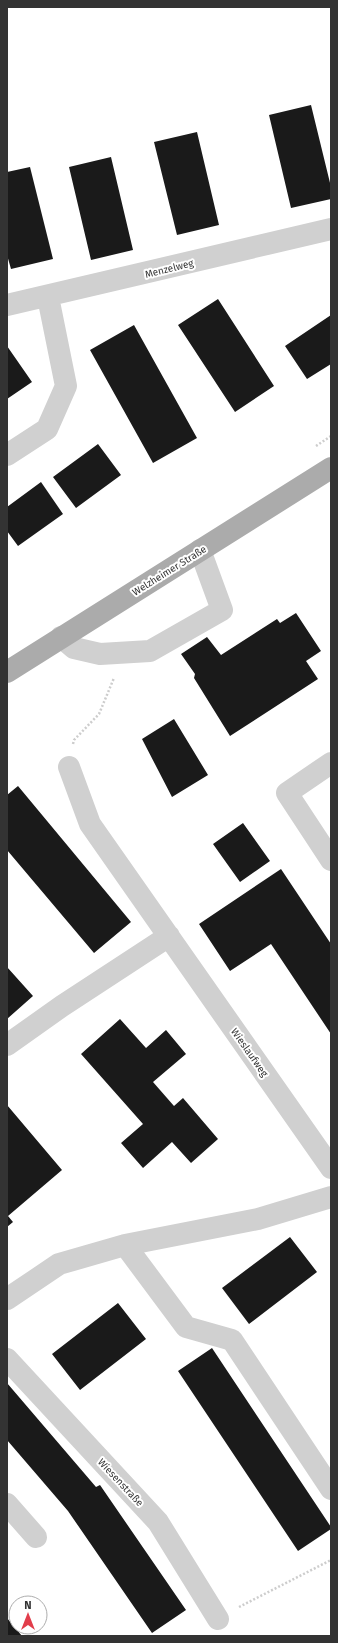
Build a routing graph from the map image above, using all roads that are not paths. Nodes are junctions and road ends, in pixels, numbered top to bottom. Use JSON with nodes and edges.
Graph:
{"nodes":[{"id":1,"x":331,"y":229,"type":"edge"},
{"id":2,"x":48,"y":297,"type":"junction"},
{"id":3,"x":7,"y":306,"type":"edge"},
{"id":4,"x":7,"y":455,"type":"edge"},
{"id":5,"x":331,"y":468,"type":"edge"},
{"id":6,"x":200,"y":550,"type":"junction"},
{"id":7,"x":61,"y":637,"type":"junction"},
{"id":8,"x":7,"y":672,"type":"edge"},
{"id":9,"x":331,"y":763,"type":"edge"},
{"id":10,"x":68,"y":767,"type":"road end"},
{"id":11,"x":331,"y":860,"type":"edge"},
{"id":12,"x":169,"y":936,"type":"junction"},
{"id":13,"x":7,"y":1045,"type":"edge"},
{"id":14,"x":331,"y":1168,"type":"edge"},
{"id":15,"x":331,"y":1197,"type":"edge"},
{"id":16,"x":125,"y":1245,"type":"junction"},
{"id":17,"x":7,"y":1299,"type":"edge"},
{"id":18,"x":7,"y":1359,"type":"edge"},
{"id":19,"x":331,"y":1489,"type":"edge"},
{"id":20,"x":7,"y":1504,"type":"edge"},
{"id":21,"x":36,"y":1536,"type":"dead end"},
{"id":22,"x":218,"y":1619,"type":"road end"}],
"edges":[{"from":1,"to":2,"type":"street","name":"Menzelweg"},
{"from":2,"to":3,"type":"street","name":"Menzelweg"},
{"from":2,"to":4,"type":"street"},
{"from":5,"to":6,"type":"main road","name":"Welzheimer Straße"},
{"from":6,"to":7,"type":"main road","name":"Welzheimer Straße"},
{"from":6,"to":7,"type":"street"},
{"from":7,"to":8,"type":"main road","name":"Welzheimer Straße"},
{"from":9,"to":11,"type":"street"},
{"from":10,"to":12,"type":"street","name":"Wieslaufweg"},
{"from":12,"to":13,"type":"street"},
{"from":12,"to":14,"type":"street","name":"Wieslaufweg"},
{"from":15,"to":16,"type":"street"},
{"from":16,"to":17,"type":"street"},
{"from":16,"to":19,"type":"street"},
{"from":18,"to":22,"type":"street","name":"Wiesenstraße"},
{"from":20,"to":21,"type":"street"}]}
